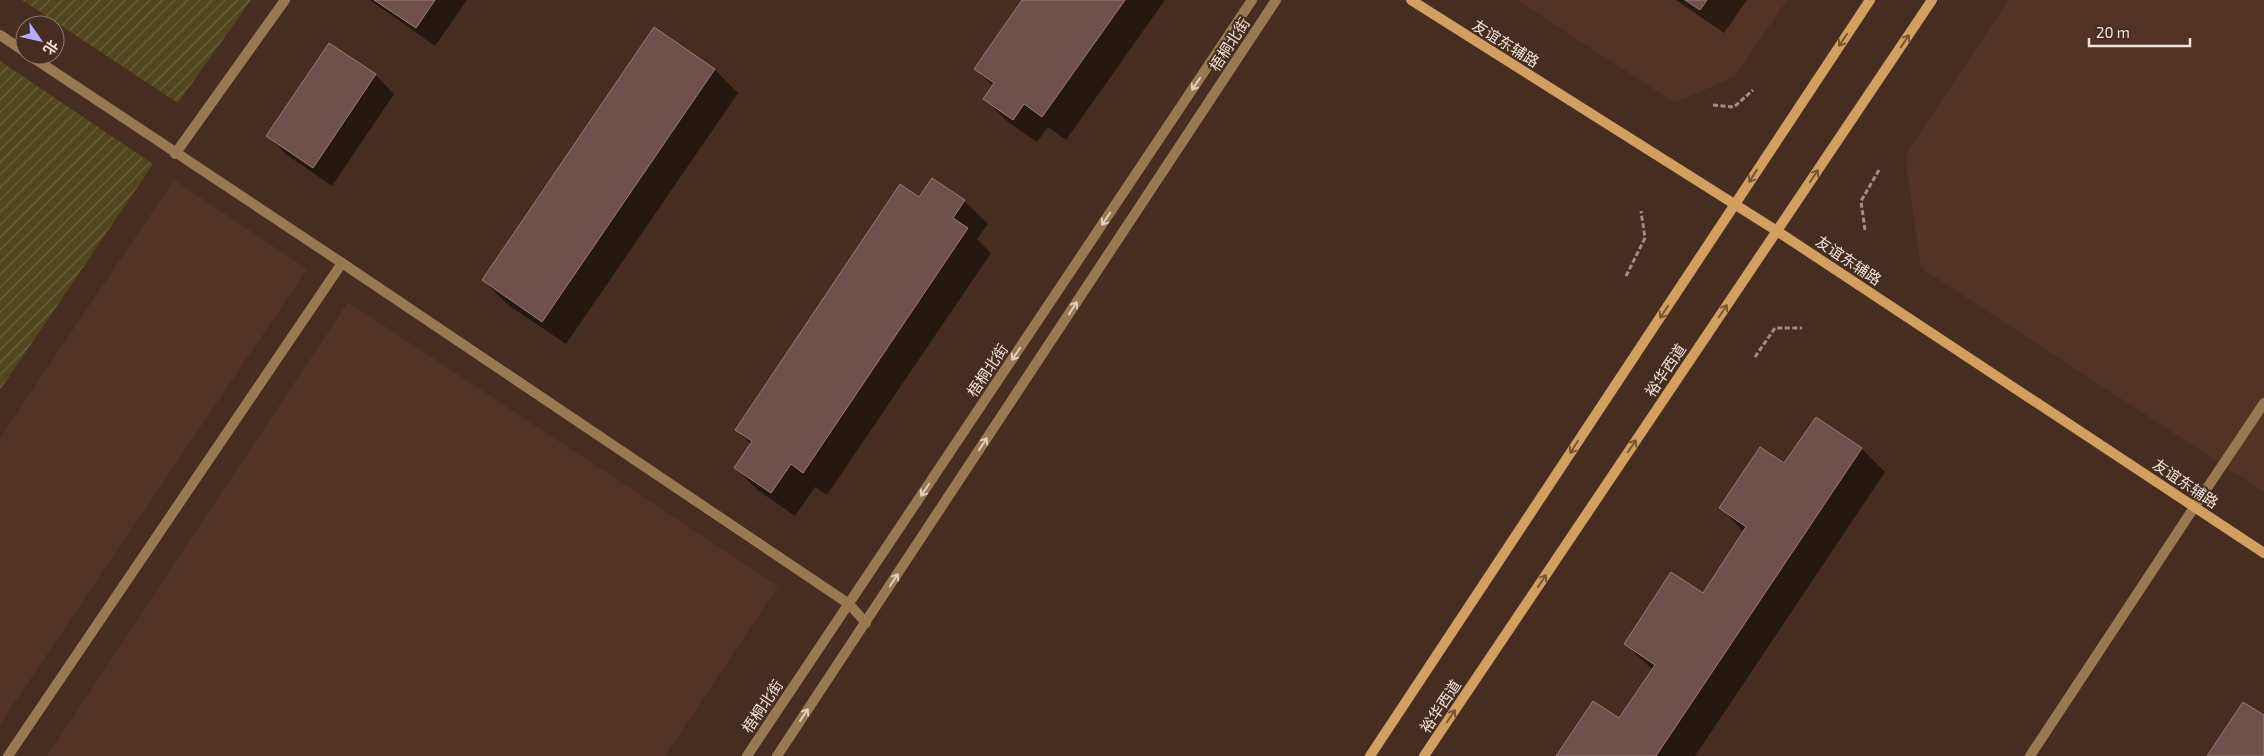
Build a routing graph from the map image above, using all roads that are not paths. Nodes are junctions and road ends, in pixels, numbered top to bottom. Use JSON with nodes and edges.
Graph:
{"nodes":[{"id":1,"x":285,"y":0,"type":"edge"},
{"id":2,"x":1252,"y":0,"type":"edge"},
{"id":3,"x":1276,"y":0,"type":"edge"},
{"id":4,"x":1411,"y":0,"type":"edge"},
{"id":5,"x":1870,"y":0,"type":"edge"},
{"id":6,"x":1932,"y":0,"type":"edge"},
{"id":7,"x":0,"y":35,"type":"edge"},
{"id":8,"x":15,"y":45,"type":"edge"},
{"id":9,"x":44,"y":65,"type":"edge"},
{"id":10,"x":175,"y":154,"type":"junction"},
{"id":11,"x":1735,"y":206,"type":"junction"},
{"id":12,"x":1777,"y":231,"type":"junction"},
{"id":13,"x":342,"y":263,"type":"junction"},
{"id":14,"x":2264,"y":403,"type":"edge"},
{"id":15,"x":2194,"y":506,"type":"junction"},
{"id":16,"x":2264,"y":553,"type":"edge"},
{"id":17,"x":849,"y":604,"type":"junction"},
{"id":18,"x":866,"y":623,"type":"junction"},
{"id":19,"x":8,"y":756,"type":"edge"},
{"id":20,"x":747,"y":756,"type":"edge"},
{"id":21,"x":777,"y":756,"type":"edge"},
{"id":22,"x":1370,"y":756,"type":"edge"},
{"id":23,"x":1424,"y":756,"type":"edge"},
{"id":24,"x":2030,"y":756,"type":"edge"}],
"edges":[{"from":1,"to":10,"type":"street"},
{"from":2,"to":17,"type":"street","name":"梧桐北街","one_way":true},
{"from":18,"to":3,"type":"street","name":"梧桐北街","one_way":true},
{"from":4,"to":11,"type":"main road","name":"友谊东辅路"},
{"from":5,"to":11,"type":"main road","name":"裕华西道","one_way":true},
{"from":12,"to":6,"type":"main road","name":"裕华西道","one_way":true},
{"from":7,"to":8,"type":"street"},
{"from":9,"to":10,"type":"street"},
{"from":10,"to":13,"type":"street"},
{"from":11,"to":12,"type":"main road","name":"友谊东辅路"},
{"from":11,"to":22,"type":"main road","name":"裕华西道","one_way":true},
{"from":12,"to":15,"type":"main road","name":"友谊东辅路"},
{"from":23,"to":12,"type":"main road","name":"裕华西道","one_way":true},
{"from":13,"to":17,"type":"street"},
{"from":13,"to":19,"type":"street"},
{"from":14,"to":15,"type":"street"},
{"from":15,"to":16,"type":"main road","name":"友谊东辅路"},
{"from":15,"to":24,"type":"street"},
{"from":17,"to":18,"type":"street"},
{"from":17,"to":20,"type":"street","name":"梧桐北街"},
{"from":21,"to":18,"type":"street","name":"梧桐北街","one_way":true}]}
